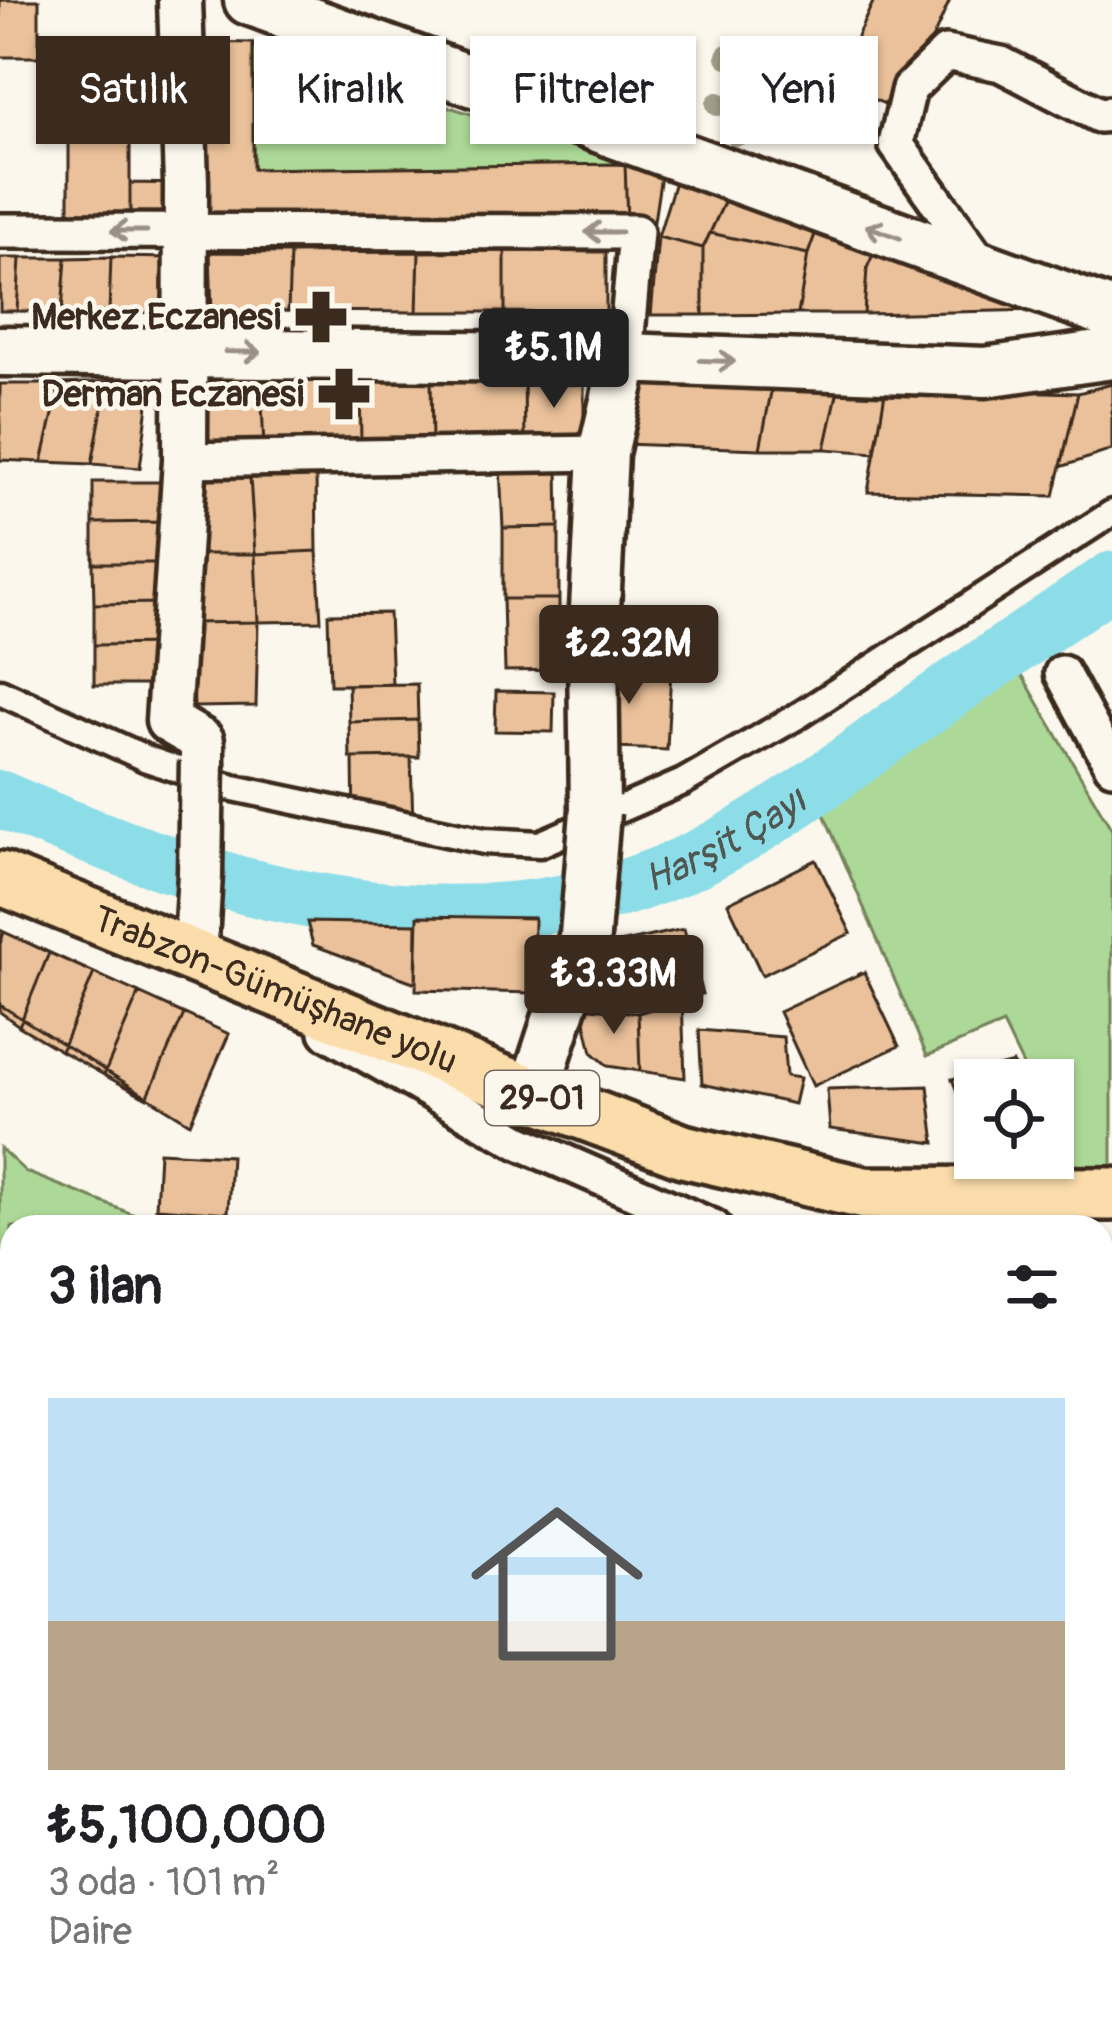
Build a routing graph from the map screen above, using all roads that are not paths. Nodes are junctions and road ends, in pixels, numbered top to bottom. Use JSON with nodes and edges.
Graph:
{"nodes":[{"id":1,"x":180,"y":0,"type":"edge"},
{"id":2,"x":249,"y":0,"type":"edge"},
{"id":3,"x":1112,"y":114,"type":"edge"},
{"id":4,"x":0,"y":231,"type":"edge"},
{"id":5,"x":187,"y":231,"type":"junction"},
{"id":6,"x":984,"y":267,"type":"junction"},
{"id":7,"x":1112,"y":314,"type":"edge"},
{"id":8,"x":0,"y":351,"type":"edge"},
{"id":9,"x":185,"y":351,"type":"junction"},
{"id":10,"x":1112,"y":354,"type":"edge"},
{"id":11,"x":625,"y":358,"type":"junction"},
{"id":12,"x":603,"y":453,"type":"junction"},
{"id":13,"x":185,"y":460,"type":"junction"},
{"id":14,"x":1112,"y":513,"type":"edge"},
{"id":15,"x":1063,"y":673,"type":"dead end"},
{"id":16,"x":0,"y":692,"type":"edge"},
{"id":17,"x":1112,"y":766,"type":"edge"},
{"id":18,"x":0,"y":878,"type":"edge"},
{"id":19,"x":195,"y":957,"type":"junction"},
{"id":20,"x":533,"y":1094,"type":"junction"},
{"id":21,"x":1112,"y":1194,"type":"edge"},
{"id":22,"x":686,"y":1215,"type":"edge"}],
"edges":[{"from":1,"to":5,"type":"street"},
{"from":6,"to":2,"type":"main road","one_way":true},
{"from":3,"to":6,"type":"street"},
{"from":5,"to":4,"type":"street","one_way":true},
{"from":5,"to":9,"type":"street"},
{"from":11,"to":5,"type":"street","one_way":true},
{"from":6,"to":7,"type":"main road"},
{"from":8,"to":9,"type":"main road"},
{"from":9,"to":11,"type":"main road","one_way":true},
{"from":9,"to":13,"type":"street"},
{"from":11,"to":10,"type":"main road","one_way":true},
{"from":11,"to":12,"type":"main road"},
{"from":12,"to":13,"type":"street"},
{"from":12,"to":20,"type":"main road","bridge":true},
{"from":13,"to":19,"type":"street","bridge":true},
{"from":14,"to":16,"type":"street"},
{"from":15,"to":17,"type":"street"},
{"from":18,"to":19,"type":"main road","name":"Trabzon-Gümüşhane yolu","number":"29-01"},
{"from":19,"to":20,"type":"main road","name":"Trabzon-Gümüşhane yolu","number":"29-01"},
{"from":19,"to":22,"type":"street"},
{"from":20,"to":21,"type":"main road","name":"Trabzon-Gümüşhane yolu","number":"29-01"}]}
